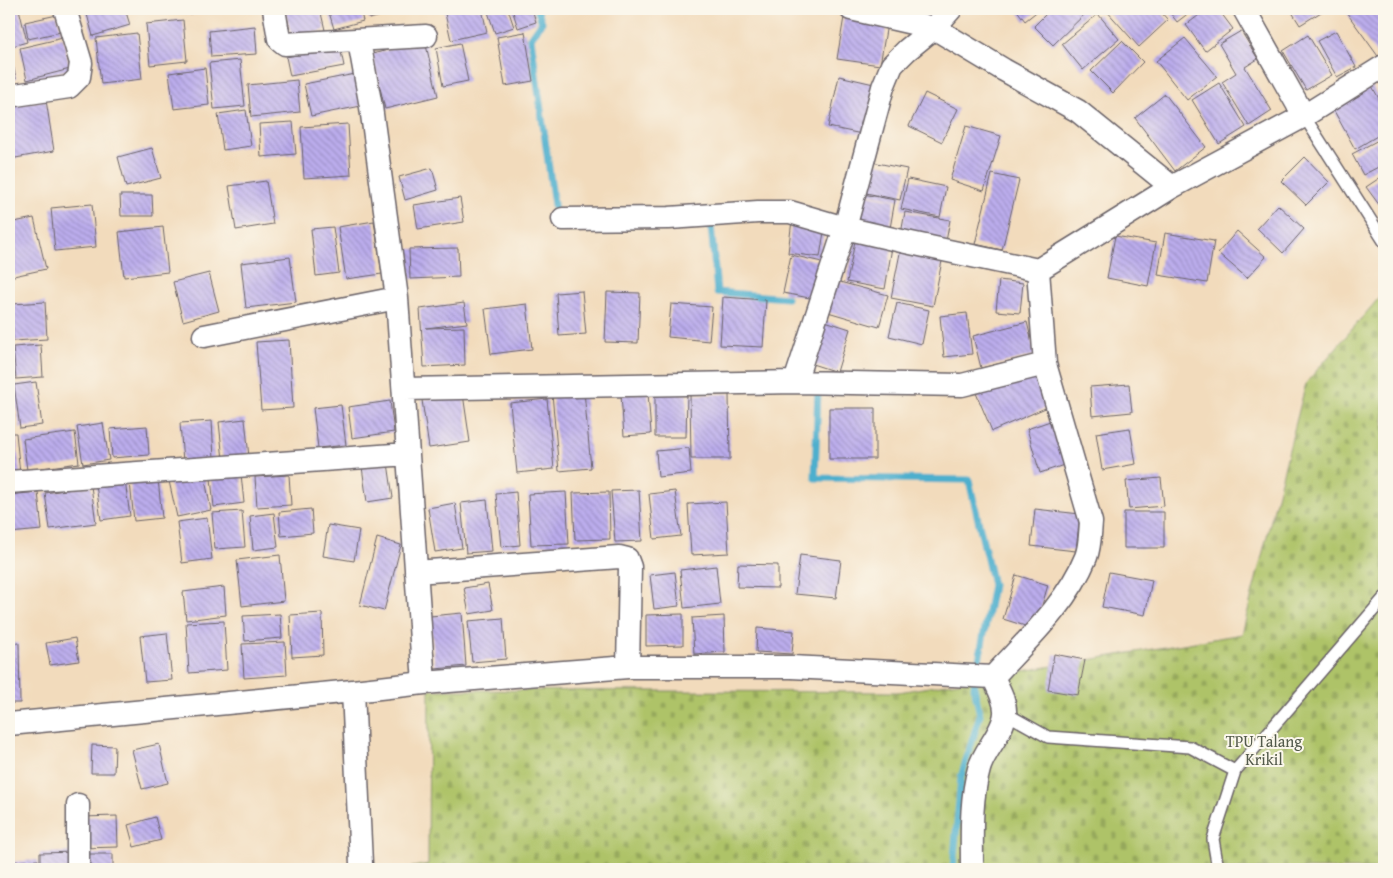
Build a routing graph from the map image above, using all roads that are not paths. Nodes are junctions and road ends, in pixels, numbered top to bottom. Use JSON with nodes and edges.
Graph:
{"nodes":[{"id":1,"x":65,"y":9,"type":"edge"},
{"id":2,"x":274,"y":9,"type":"edge"},
{"id":3,"x":851,"y":9,"type":"edge"},
{"id":4,"x":951,"y":9,"type":"edge"},
{"id":5,"x":1244,"y":9,"type":"edge"},
{"id":6,"x":934,"y":28,"type":"junction"},
{"id":7,"x":426,"y":36,"type":"dead end"},
{"id":8,"x":359,"y":41,"type":"junction"},
{"id":9,"x":1384,"y":66,"type":"edge"},
{"id":10,"x":9,"y":96,"type":"edge"},
{"id":11,"x":1304,"y":116,"type":"junction"},
{"id":12,"x":1172,"y":187,"type":"junction"},
{"id":13,"x":562,"y":219,"type":"dead end"},
{"id":14,"x":845,"y":228,"type":"junction"},
{"id":15,"x":1384,"y":241,"type":"edge"},
{"id":16,"x":1038,"y":270,"type":"junction"},
{"id":17,"x":397,"y":298,"type":"junction"},
{"id":18,"x":204,"y":336,"type":"dead end"},
{"id":19,"x":1045,"y":364,"type":"junction"},
{"id":20,"x":795,"y":382,"type":"junction"},
{"id":21,"x":404,"y":389,"type":"junction"},
{"id":22,"x":408,"y":454,"type":"junction"},
{"id":23,"x":9,"y":482,"type":"edge"},
{"id":24,"x":416,"y":572,"type":"junction"},
{"id":25,"x":1384,"y":598,"type":"edge"},
{"id":26,"x":628,"y":667,"type":"junction"},
{"id":27,"x":980,"y":676,"type":"junction"},
{"id":28,"x":424,"y":683,"type":"junction"},
{"id":29,"x":353,"y":691,"type":"junction"},
{"id":30,"x":1005,"y":713,"type":"junction"},
{"id":31,"x":9,"y":724,"type":"edge"},
{"id":32,"x":1234,"y":771,"type":"junction"},
{"id":33,"x":78,"y":805,"type":"dead end"},
{"id":34,"x":361,"y":864,"type":"dead end"},
{"id":35,"x":78,"y":869,"type":"edge"},
{"id":36,"x":972,"y":869,"type":"edge"},
{"id":37,"x":1218,"y":869,"type":"edge"}],
"edges":[{"from":1,"to":10,"type":"street"},
{"from":2,"to":8,"type":"street"},
{"from":3,"to":6,"type":"street"},
{"from":4,"to":6,"type":"street"},
{"from":5,"to":11,"type":"street"},
{"from":6,"to":12,"type":"street"},
{"from":6,"to":14,"type":"street"},
{"from":7,"to":8,"type":"street"},
{"from":8,"to":17,"type":"street"},
{"from":9,"to":11,"type":"street"},
{"from":11,"to":12,"type":"street"},
{"from":11,"to":15,"type":"lane"},
{"from":12,"to":16,"type":"street"},
{"from":13,"to":14,"type":"street"},
{"from":14,"to":16,"type":"street"},
{"from":14,"to":20,"type":"street"},
{"from":16,"to":19,"type":"street"},
{"from":17,"to":18,"type":"street"},
{"from":17,"to":21,"type":"street"},
{"from":19,"to":20,"type":"street"},
{"from":19,"to":27,"type":"street"},
{"from":20,"to":21,"type":"street"},
{"from":21,"to":22,"type":"street"},
{"from":22,"to":23,"type":"street"},
{"from":22,"to":24,"type":"street"},
{"from":24,"to":26,"type":"street"},
{"from":24,"to":28,"type":"street"},
{"from":25,"to":32,"type":"lane"},
{"from":26,"to":27,"type":"street"},
{"from":26,"to":28,"type":"street"},
{"from":27,"to":30,"type":"street"},
{"from":28,"to":29,"type":"street"},
{"from":29,"to":31,"type":"street"},
{"from":29,"to":34,"type":"street"},
{"from":30,"to":32,"type":"lane"},
{"from":30,"to":36,"type":"street"},
{"from":32,"to":37,"type":"lane"},
{"from":33,"to":35,"type":"street"}]}
